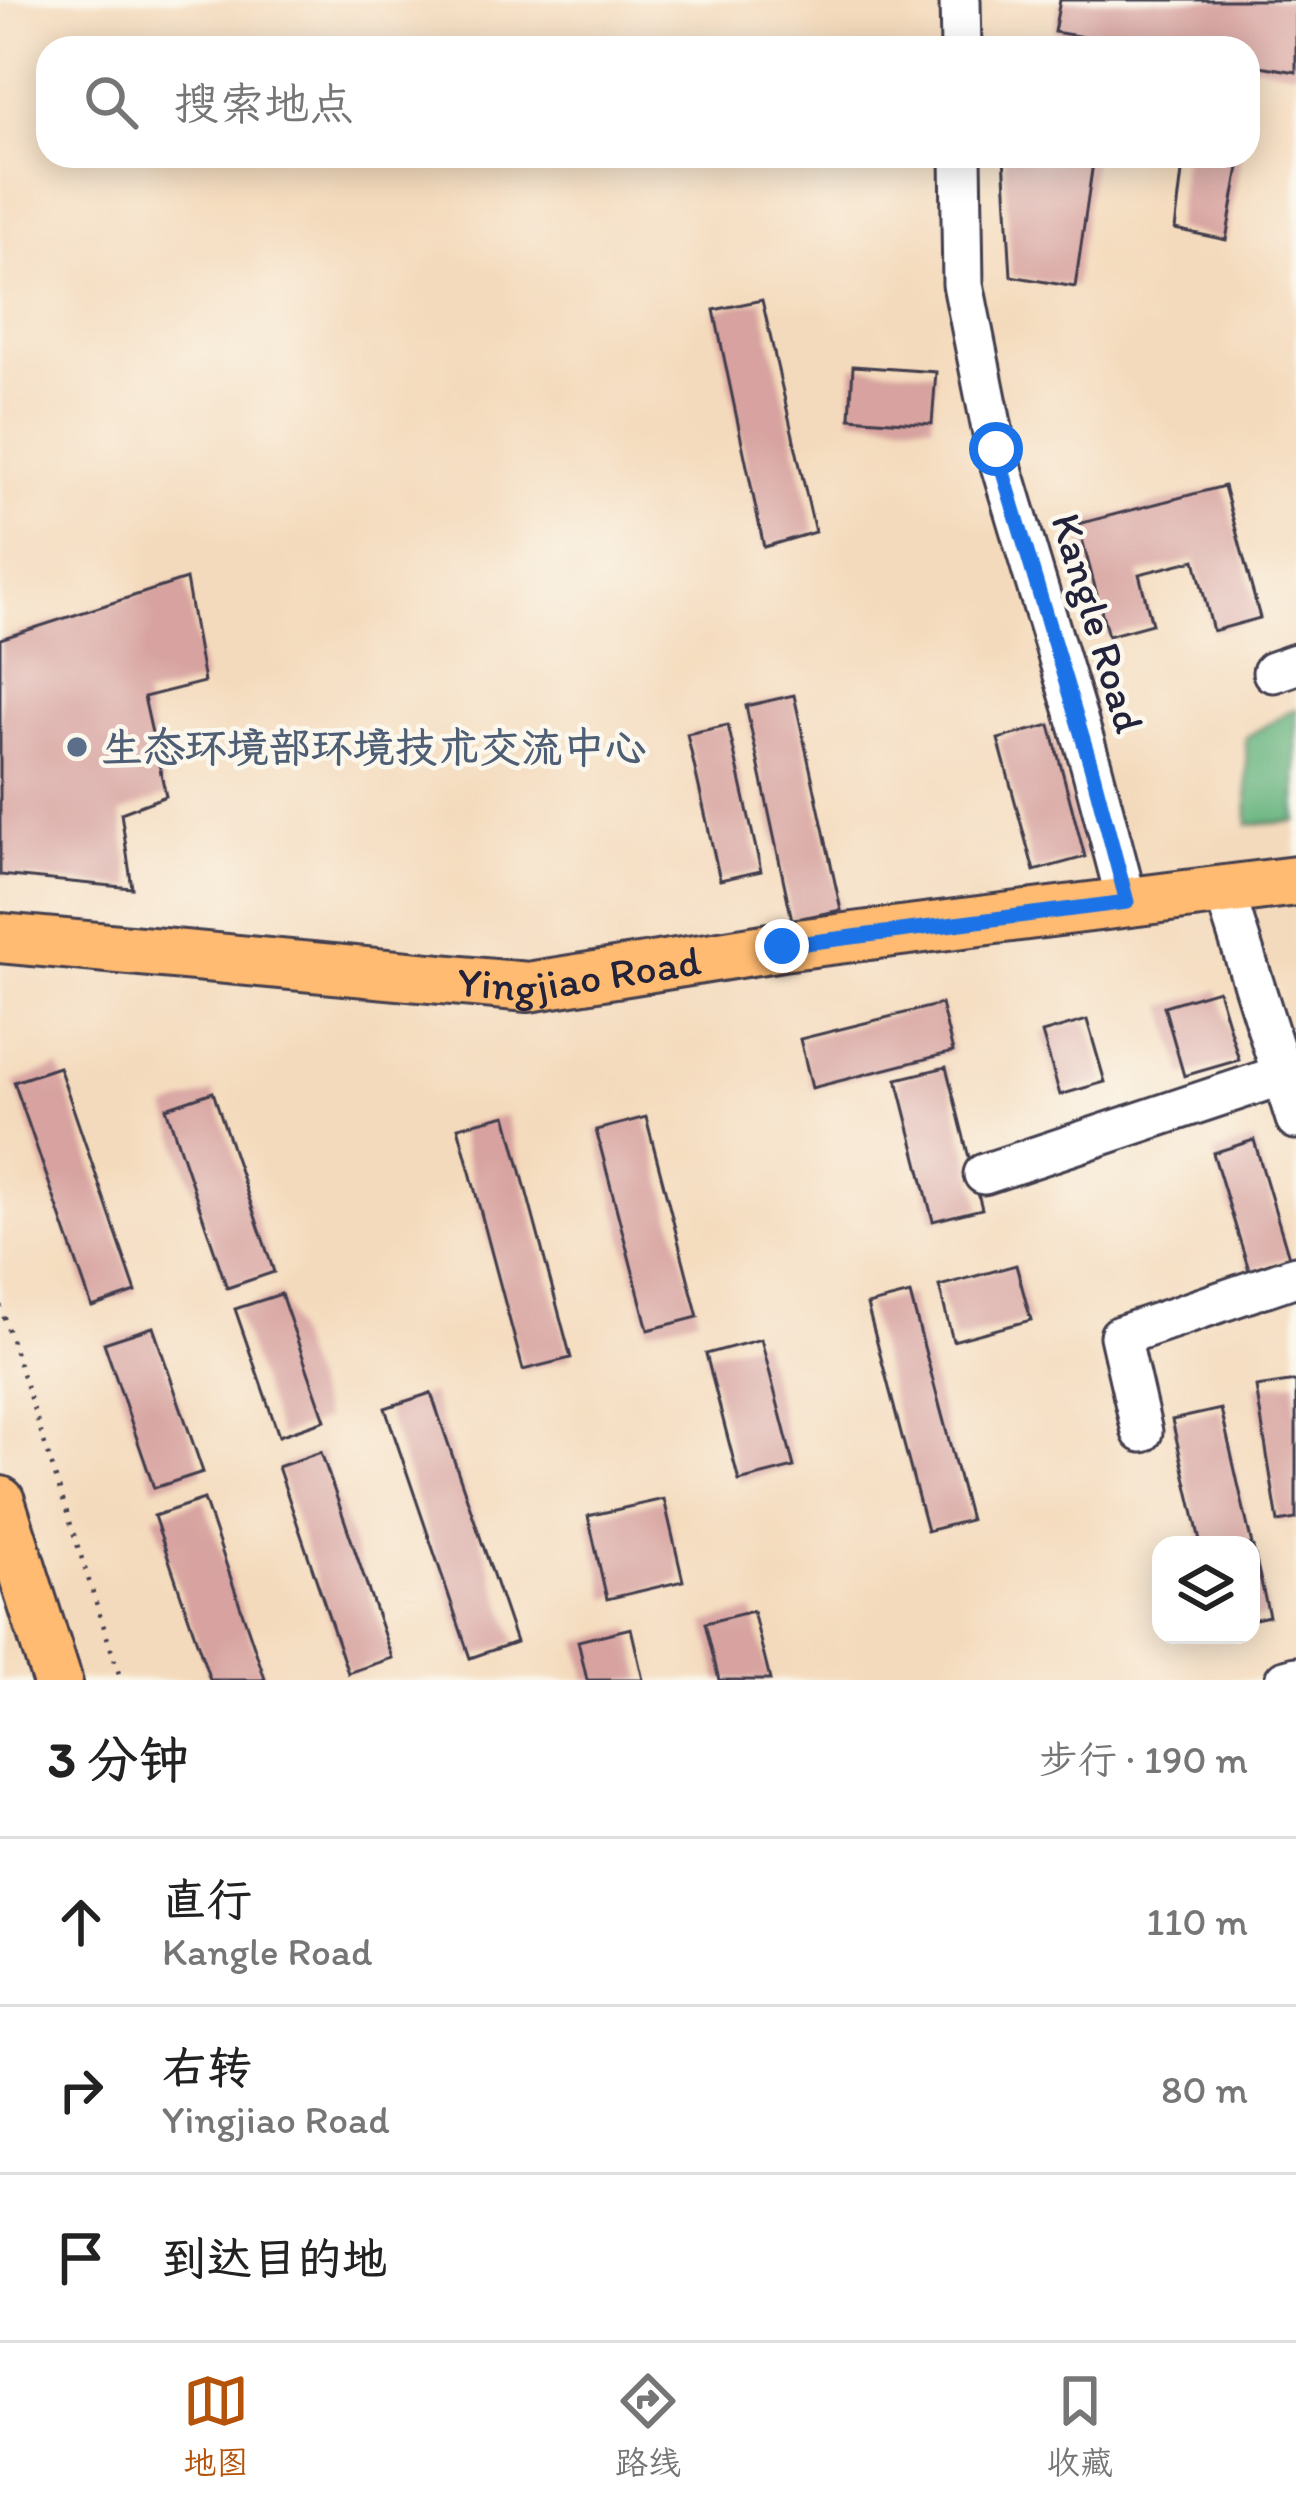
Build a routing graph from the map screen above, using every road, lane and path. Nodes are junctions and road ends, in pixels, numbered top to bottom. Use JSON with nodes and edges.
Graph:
{"nodes":[{"id":1,"x":960,"y":0,"type":"edge"},
{"id":2,"x":961,"y":36,"type":"edge"},
{"id":3,"x":961,"y":168,"type":"edge"},
{"id":4,"x":1296,"y":881,"type":"edge"},
{"id":5,"x":1224,"y":890,"type":"junction"},
{"id":6,"x":1127,"y":902,"type":"junction"},
{"id":7,"x":0,"y":938,"type":"edge"},
{"id":8,"x":1282,"y":1075,"type":"junction"},
{"id":9,"x":1296,"y":1120,"type":"edge"},
{"id":10,"x":984,"y":1174,"type":"dead end"},
{"id":11,"x":1296,"y":1276,"type":"edge"},
{"id":12,"x":0,"y":1305,"type":"edge"},
{"id":13,"x":1142,"y":1432,"type":"dead end"},
{"id":14,"x":0,"y":1501,"type":"edge"},
{"id":15,"x":1296,"y":1677,"type":"edge"},
{"id":16,"x":56,"y":1680,"type":"edge"},
{"id":17,"x":122,"y":1680,"type":"edge"},
{"id":18,"x":1285,"y":1680,"type":"edge"}],
"edges":[{"from":1,"to":2,"type":"street"},
{"from":3,"to":6,"type":"street","name":"Kangle Road"},
{"from":4,"to":5,"type":"main road","name":"Yingjiao Road"},
{"from":5,"to":6,"type":"main road","name":"Yingjiao Road"},
{"from":5,"to":8,"type":"street"},
{"from":6,"to":7,"type":"main road","name":"Yingjiao Road"},
{"from":8,"to":9,"type":"street"},
{"from":8,"to":10,"type":"street"},
{"from":11,"to":13,"type":"street"},
{"from":12,"to":17,"type":"path"},
{"from":14,"to":16,"type":"main road"},
{"from":15,"to":18,"type":"street"}]}
